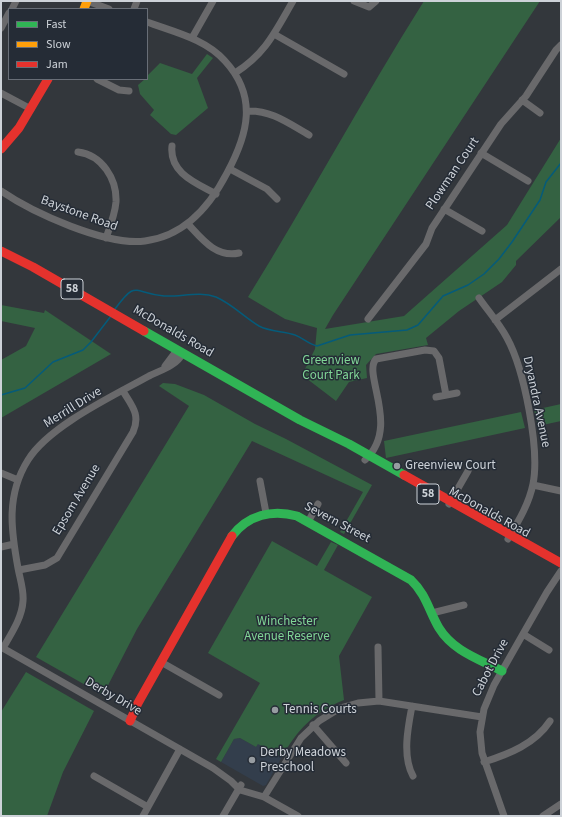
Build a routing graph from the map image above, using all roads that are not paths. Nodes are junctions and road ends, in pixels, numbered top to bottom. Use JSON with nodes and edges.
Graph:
{"nodes":[{"id":1,"x":87,"y":1,"type":"edge"},
{"id":2,"x":213,"y":1,"type":"edge"},
{"id":3,"x":294,"y":1,"type":"edge"},
{"id":4,"x":354,"y":1,"type":"edge"},
{"id":5,"x":376,"y":1,"type":"edge"},
{"id":6,"x":106,"y":8,"type":"edge"},
{"id":7,"x":5,"y":17,"type":"edge"},
{"id":8,"x":148,"y":22,"type":"edge"},
{"id":9,"x":1,"y":28,"type":"edge"},
{"id":10,"x":274,"y":34,"type":"junction"},
{"id":11,"x":192,"y":38,"type":"junction"},
{"id":12,"x":561,"y":45,"type":"edge"},
{"id":13,"x":235,"y":74,"type":"junction"},
{"id":14,"x":344,"y":74,"type":"dead end"},
{"id":15,"x":47,"y":80,"type":"edge"},
{"id":16,"x":99,"y":80,"type":"edge"},
{"id":17,"x":129,"y":91,"type":"dead end"},
{"id":18,"x":1,"y":92,"type":"edge"},
{"id":19,"x":522,"y":100,"type":"junction"},
{"id":20,"x":31,"y":110,"type":"junction"},
{"id":21,"x":246,"y":111,"type":"junction"},
{"id":22,"x":540,"y":113,"type":"dead end"},
{"id":23,"x":309,"y":135,"type":"dead end"},
{"id":24,"x":172,"y":146,"type":"dead end"},
{"id":25,"x":1,"y":149,"type":"edge"},
{"id":26,"x":78,"y":152,"type":"dead end"},
{"id":27,"x":481,"y":153,"type":"junction"},
{"id":28,"x":230,"y":169,"type":"junction"},
{"id":29,"x":528,"y":181,"type":"dead end"},
{"id":30,"x":1,"y":191,"type":"edge"},
{"id":31,"x":216,"y":194,"type":"junction"},
{"id":32,"x":277,"y":199,"type":"dead end"},
{"id":33,"x":444,"y":209,"type":"junction"},
{"id":34,"x":188,"y":224,"type":"junction"},
{"id":35,"x":482,"y":231,"type":"dead end"},
{"id":36,"x":106,"y":238,"type":"junction"},
{"id":37,"x":1,"y":246,"type":"edge"},
{"id":38,"x":1,"y":251,"type":"edge"},
{"id":39,"x":239,"y":252,"type":"dead end"},
{"id":40,"x":33,"y":267,"type":"junction"},
{"id":41,"x":561,"y":269,"type":"edge"},
{"id":42,"x":479,"y":298,"type":"dead end"},
{"id":43,"x":368,"y":318,"type":"dead end"},
{"id":44,"x":495,"y":320,"type":"junction"},
{"id":45,"x":180,"y":352,"type":"junction"},
{"id":46,"x":123,"y":391,"type":"junction"},
{"id":47,"x":457,"y":393,"type":"dead end"},
{"id":48,"x":446,"y":395,"type":"junction"},
{"id":49,"x":436,"y":397,"type":"dead end"},
{"id":50,"x":137,"y":420,"type":"junction"},
{"id":51,"x":145,"y":420,"type":"dead end"},
{"id":52,"x":367,"y":457,"type":"junction"},
{"id":53,"x":468,"y":471,"type":"dead end"},
{"id":54,"x":1,"y":473,"type":"edge"},
{"id":55,"x":18,"y":480,"type":"junction"},
{"id":56,"x":260,"y":481,"type":"dead end"},
{"id":57,"x":533,"y":485,"type":"junction"},
{"id":58,"x":561,"y":491,"type":"edge"},
{"id":59,"x":318,"y":504,"type":"dead end"},
{"id":60,"x":449,"y":504,"type":"junction"},
{"id":61,"x":266,"y":513,"type":"junction"},
{"id":62,"x":308,"y":522,"type":"junction"},
{"id":63,"x":510,"y":537,"type":"junction"},
{"id":64,"x":14,"y":544,"type":"junction"},
{"id":65,"x":1,"y":547,"type":"edge"},
{"id":66,"x":560,"y":567,"type":"edge"},
{"id":67,"x":19,"y":570,"type":"junction"},
{"id":68,"x":464,"y":605,"type":"dead end"},
{"id":69,"x":432,"y":613,"type":"junction"},
{"id":70,"x":523,"y":634,"type":"junction"},
{"id":71,"x":378,"y":647,"type":"dead end"},
{"id":72,"x":2,"y":648,"type":"edge"},
{"id":73,"x":548,"y":650,"type":"dead end"},
{"id":74,"x":160,"y":662,"type":"junction"},
{"id":75,"x":501,"y":672,"type":"junction"},
{"id":76,"x":219,"y":695,"type":"dead end"},
{"id":77,"x":378,"y":701,"type":"junction"},
{"id":78,"x":412,"y":706,"type":"junction"},
{"id":79,"x":482,"y":719,"type":"junction"},
{"id":80,"x":128,"y":720,"type":"junction"},
{"id":81,"x":550,"y":721,"type":"dead end"},
{"id":82,"x":313,"y":725,"type":"junction"},
{"id":83,"x":180,"y":750,"type":"junction"},
{"id":84,"x":346,"y":762,"type":"dead end"},
{"id":85,"x":484,"y":762,"type":"junction"},
{"id":86,"x":94,"y":776,"type":"dead end"},
{"id":87,"x":414,"y":776,"type":"dead end"},
{"id":88,"x":240,"y":787,"type":"junction"},
{"id":89,"x":266,"y":798,"type":"junction"},
{"id":90,"x":561,"y":804,"type":"edge"},
{"id":91,"x":148,"y":807,"type":"junction"},
{"id":92,"x":546,"y":814,"type":"edge"},
{"id":93,"x":142,"y":816,"type":"edge"},
{"id":94,"x":223,"y":816,"type":"edge"},
{"id":95,"x":298,"y":816,"type":"edge"},
{"id":96,"x":503,"y":816,"type":"edge"},
{"id":97,"x":536,"y":816,"type":"edge"}],
"edges":[{"from":1,"to":6,"type":"street"},
{"from":2,"to":11,"type":"street"},
{"from":3,"to":10,"type":"street"},
{"from":4,"to":5,"type":"street"},
{"from":7,"to":9,"type":"street"},
{"from":8,"to":11,"type":"street","name":"Baystone Road"},
{"from":10,"to":13,"type":"street"},
{"from":10,"to":14,"type":"street"},
{"from":11,"to":13,"type":"street","name":"Baystone Road"},
{"from":12,"to":19,"type":"street","name":"Plowman Court"},
{"from":13,"to":21,"type":"street","name":"Baystone Road"},
{"from":15,"to":20,"type":"main road"},
{"from":16,"to":17,"type":"street"},
{"from":18,"to":20,"type":"street"},
{"from":19,"to":22,"type":"street"},
{"from":19,"to":27,"type":"street","name":"Plowman Court"},
{"from":20,"to":25,"type":"main road"},
{"from":21,"to":23,"type":"street"},
{"from":21,"to":28,"type":"street","name":"Baystone Road"},
{"from":24,"to":31,"type":"street"},
{"from":26,"to":36,"type":"street"},
{"from":27,"to":29,"type":"street"},
{"from":27,"to":33,"type":"street","name":"Plowman Court"},
{"from":28,"to":31,"type":"street","name":"Baystone Road"},
{"from":28,"to":32,"type":"street"},
{"from":30,"to":36,"type":"street","name":"Baystone Road"},
{"from":31,"to":34,"type":"street","name":"Baystone Road"},
{"from":33,"to":35,"type":"street"},
{"from":33,"to":43,"type":"street","name":"Plowman Court"},
{"from":34,"to":36,"type":"street","name":"Baystone Road"},
{"from":34,"to":39,"type":"street"},
{"from":37,"to":40,"type":"main road","name":"McDonalds Road","number":"58"},
{"from":38,"to":40,"type":"main road","name":"McDonalds Road","number":"58"},
{"from":40,"to":45,"type":"main road","name":"McDonalds Road","number":"58"},
{"from":41,"to":44,"type":"street"},
{"from":42,"to":44,"type":"street","name":"Dryandra Avenue"},
{"from":44,"to":57,"type":"street","name":"Dryandra Avenue"},
{"from":45,"to":46,"type":"street","name":"Merrill Drive"},
{"from":45,"to":52,"type":"main road","name":"McDonalds Road","number":"58"},
{"from":46,"to":50,"type":"street"},
{"from":46,"to":55,"type":"street","name":"Merrill Drive"},
{"from":47,"to":48,"type":"street"},
{"from":48,"to":49,"type":"street"},
{"from":48,"to":52,"type":"street"},
{"from":50,"to":51,"type":"street"},
{"from":50,"to":67,"type":"street","name":"Epsom Avenue"},
{"from":52,"to":60,"type":"main road","name":"McDonalds Road","number":"58"},
{"from":53,"to":60,"type":"street"},
{"from":54,"to":55,"type":"street"},
{"from":55,"to":64,"type":"street","name":"Merrill Drive"},
{"from":56,"to":61,"type":"street"},
{"from":57,"to":58,"type":"street"},
{"from":57,"to":63,"type":"street","name":"Dryandra Avenue"},
{"from":59,"to":62,"type":"street"},
{"from":60,"to":63,"type":"main road","name":"McDonalds Road","number":"58"},
{"from":61,"to":62,"type":"main road","name":"Severn Street"},
{"from":61,"to":74,"type":"main road","name":"Severn Street"},
{"from":62,"to":69,"type":"main road","name":"Severn Street"},
{"from":63,"to":66,"type":"main road","name":"McDonalds Road","number":"58"},
{"from":64,"to":65,"type":"street"},
{"from":64,"to":67,"type":"street","name":"Merrill Drive"},
{"from":66,"to":70,"type":"street","name":"Cabot Drive"},
{"from":67,"to":72,"type":"street","name":"Merrill Drive"},
{"from":68,"to":69,"type":"street"},
{"from":69,"to":75,"type":"main road","name":"Severn Street"},
{"from":70,"to":73,"type":"street"},
{"from":70,"to":75,"type":"street","name":"Cabot Drive"},
{"from":71,"to":77,"type":"street"},
{"from":72,"to":80,"type":"street","name":"Derby Drive"},
{"from":74,"to":76,"type":"street"},
{"from":74,"to":80,"type":"main road","name":"Severn Street"},
{"from":75,"to":79,"type":"street","name":"Cabot Drive"},
{"from":77,"to":78,"type":"street"},
{"from":77,"to":82,"type":"street"},
{"from":78,"to":79,"type":"street"},
{"from":78,"to":87,"type":"street"},
{"from":79,"to":85,"type":"street","name":"Cabot Drive"},
{"from":80,"to":83,"type":"street","name":"Derby Drive"},
{"from":81,"to":85,"type":"street"},
{"from":82,"to":84,"type":"street"},
{"from":82,"to":89,"type":"street"},
{"from":83,"to":88,"type":"street","name":"Derby Drive"},
{"from":83,"to":91,"type":"street"},
{"from":85,"to":96,"type":"street","name":"Cabot Drive"},
{"from":86,"to":91,"type":"street"},
{"from":88,"to":89,"type":"street","name":"Derby Drive"},
{"from":88,"to":94,"type":"street"},
{"from":89,"to":95,"type":"street","name":"Derby Drive"},
{"from":90,"to":92,"type":"street"},
{"from":91,"to":93,"type":"street"},
{"from":92,"to":97,"type":"street"}]}
